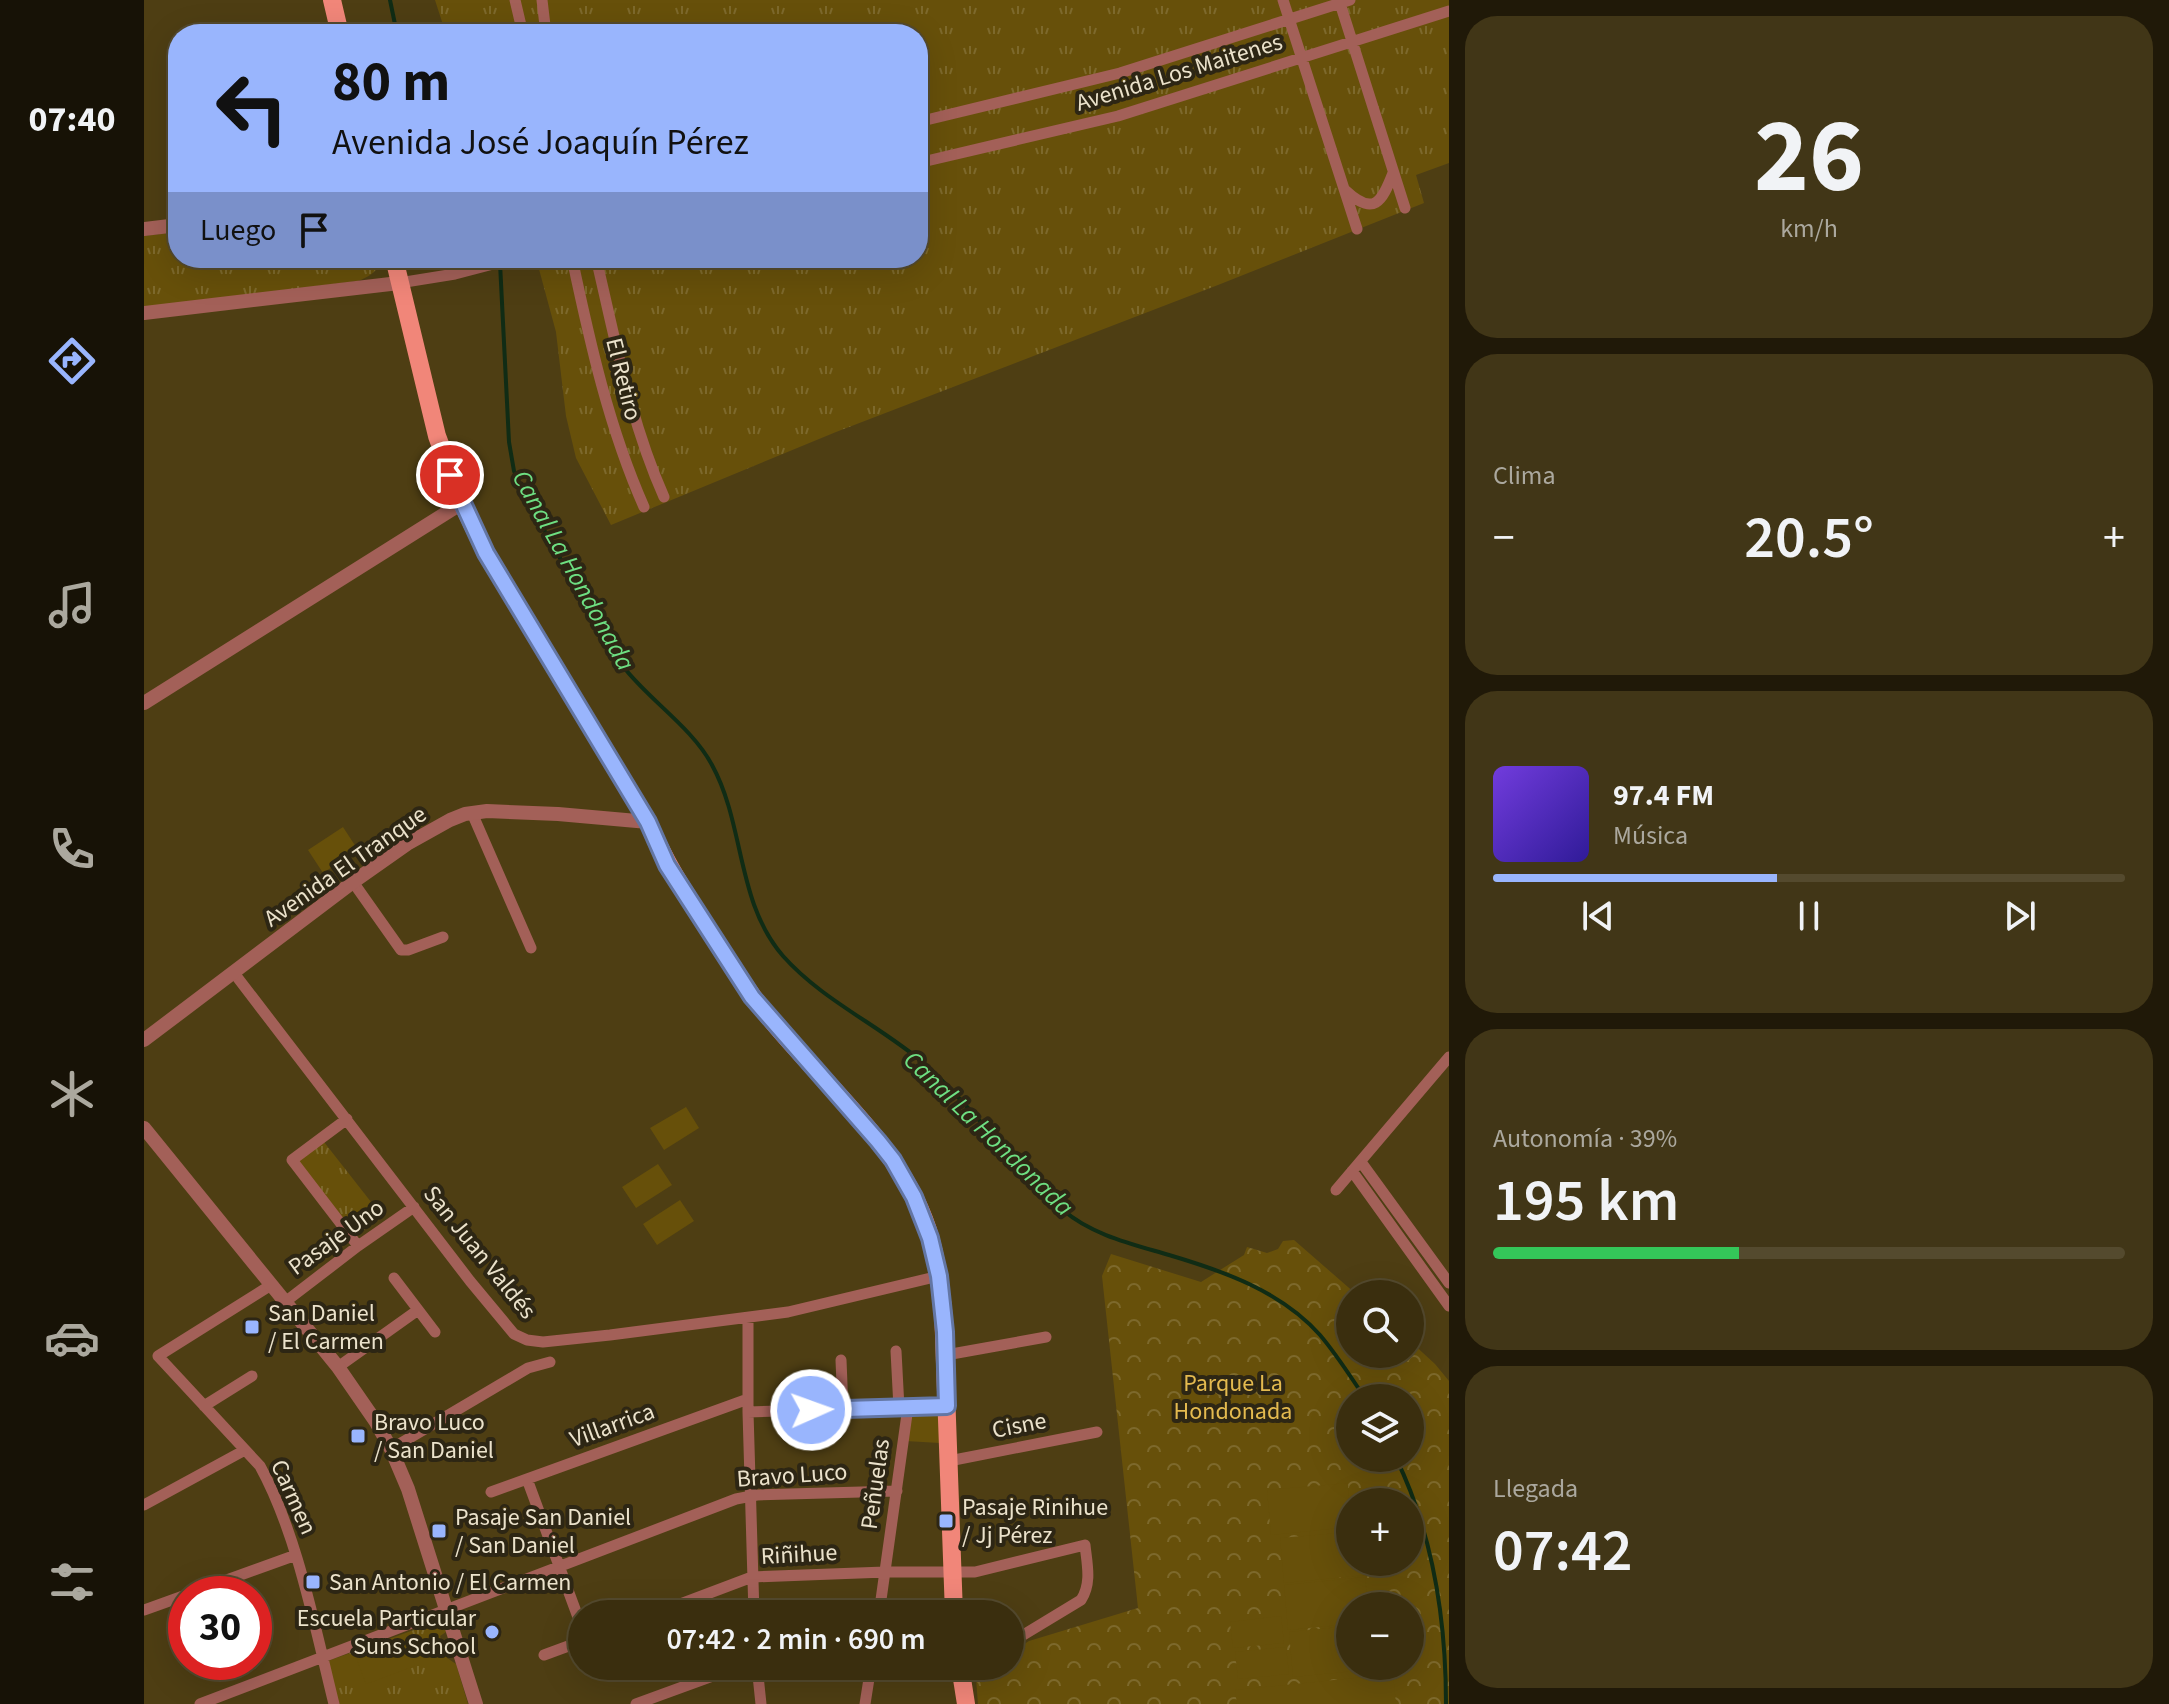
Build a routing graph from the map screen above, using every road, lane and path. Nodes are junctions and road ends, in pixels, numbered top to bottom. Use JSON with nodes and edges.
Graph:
{"nodes":[{"id":1,"x":332,"y":0,"type":"edge"},
{"id":2,"x":515,"y":0,"type":"edge"},
{"id":3,"x":542,"y":0,"type":"edge"},
{"id":4,"x":1283,"y":0,"type":"edge"},
{"id":5,"x":1343,"y":1,"type":"edge"},
{"id":6,"x":1449,"y":11,"type":"edge"},
{"id":7,"x":1289,"y":19,"type":"junction"},
{"id":8,"x":338,"y":24,"type":"edge"},
{"id":9,"x":521,"y":24,"type":"edge"},
{"id":10,"x":545,"y":24,"type":"edge"},
{"id":11,"x":1352,"y":42,"type":"junction"},
{"id":12,"x":1302,"y":59,"type":"junction"},
{"id":13,"x":928,"y":120,"type":"edge"},
{"id":14,"x":928,"y":160,"type":"edge"},
{"id":15,"x":1393,"y":173,"type":"junction"},
{"id":16,"x":1344,"y":190,"type":"junction"},
{"id":17,"x":1405,"y":208,"type":"dead end"},
{"id":18,"x":168,"y":226,"type":"edge"},
{"id":19,"x":144,"y":229,"type":"edge"},
{"id":20,"x":1357,"y":229,"type":"dead end"},
{"id":21,"x":396,"y":268,"type":"edge"},
{"id":22,"x":481,"y":268,"type":"edge"},
{"id":23,"x":574,"y":268,"type":"edge"},
{"id":24,"x":598,"y":268,"type":"edge"},
{"id":25,"x":399,"y":283,"type":"junction"},
{"id":26,"x":144,"y":313,"type":"edge"},
{"id":27,"x":653,"y":473,"type":"junction"},
{"id":28,"x":631,"y":479,"type":"junction"},
{"id":29,"x":664,"y":497,"type":"dead end"},
{"id":30,"x":462,"y":503,"type":"junction"},
{"id":31,"x":644,"y":507,"type":"dead end"},
{"id":32,"x":144,"y":703,"type":"edge"},
{"id":33,"x":472,"y":813,"type":"junction"},
{"id":34,"x":648,"y":822,"type":"junction"},
{"id":35,"x":353,"y":882,"type":"junction"},
{"id":36,"x":443,"y":937,"type":"dead end"},
{"id":37,"x":531,"y":948,"type":"dead end"},
{"id":38,"x":234,"y":973,"type":"junction"},
{"id":39,"x":144,"y":1040,"type":"edge"},
{"id":40,"x":1449,"y":1057,"type":"edge"},
{"id":41,"x":347,"y":1119,"type":"junction"},
{"id":42,"x":144,"y":1128,"type":"edge"},
{"id":43,"x":1361,"y":1162,"type":"junction"},
{"id":44,"x":1352,"y":1171,"type":"junction"},
{"id":45,"x":1336,"y":1190,"type":"dead end"},
{"id":46,"x":414,"y":1207,"type":"junction"},
{"id":47,"x":358,"y":1246,"type":"junction"},
{"id":48,"x":939,"y":1276,"type":"junction"},
{"id":49,"x":394,"y":1278,"type":"dead end"},
{"id":50,"x":1449,"y":1283,"type":"edge"},
{"id":51,"x":271,"y":1285,"type":"junction"},
{"id":52,"x":1447,"y":1297,"type":"edge"},
{"id":53,"x":285,"y":1302,"type":"junction"},
{"id":54,"x":418,"y":1310,"type":"junction"},
{"id":55,"x":748,"y":1318,"type":"junction"},
{"id":56,"x":435,"y":1332,"type":"dead end"},
{"id":57,"x":1046,"y":1337,"type":"dead end"},
{"id":58,"x":896,"y":1351,"type":"dead end"},
{"id":59,"x":946,"y":1355,"type":"junction"},
{"id":60,"x":841,"y":1360,"type":"dead end"},
{"id":61,"x":550,"y":1362,"type":"dead end"},
{"id":62,"x":338,"y":1367,"type":"junction"},
{"id":63,"x":252,"y":1376,"type":"dead end"},
{"id":64,"x":748,"y":1399,"type":"junction"},
{"id":65,"x":204,"y":1406,"type":"junction"},
{"id":66,"x":947,"y":1406,"type":"junction"},
{"id":67,"x":904,"y":1407,"type":"junction"},
{"id":68,"x":843,"y":1409,"type":"junction"},
{"id":69,"x":748,"y":1412,"type":"junction"},
{"id":70,"x":1097,"y":1432,"type":"dead end"},
{"id":71,"x":391,"y":1449,"type":"junction"},
{"id":72,"x":245,"y":1450,"type":"junction"},
{"id":73,"x":949,"y":1461,"type":"junction"},
{"id":74,"x":527,"y":1479,"type":"junction"},
{"id":75,"x":897,"y":1491,"type":"junction"},
{"id":76,"x":491,"y":1492,"type":"dead end"},
{"id":77,"x":751,"y":1496,"type":"junction"},
{"id":78,"x":144,"y":1505,"type":"edge"},
{"id":79,"x":296,"y":1555,"type":"junction"},
{"id":80,"x":560,"y":1566,"type":"junction"},
{"id":81,"x":885,"y":1572,"type":"junction"},
{"id":82,"x":952,"y":1573,"type":"junction"},
{"id":83,"x":237,"y":1576,"type":"edge"},
{"id":84,"x":752,"y":1577,"type":"junction"},
{"id":85,"x":572,"y":1600,"type":"edge"},
{"id":86,"x":691,"y":1600,"type":"edge"},
{"id":87,"x":753,"y":1600,"type":"edge"},
{"id":88,"x":881,"y":1600,"type":"edge"},
{"id":89,"x":953,"y":1600,"type":"edge"},
{"id":90,"x":168,"y":1601,"type":"edge"},
{"id":91,"x":446,"y":1609,"type":"junction"},
{"id":92,"x":144,"y":1610,"type":"edge"},
{"id":93,"x":1024,"y":1635,"type":"edge"},
{"id":94,"x":568,"y":1646,"type":"edge"},
{"id":95,"x":544,"y":1655,"type":"dead end"},
{"id":96,"x":322,"y":1657,"type":"junction"},
{"id":97,"x":702,"y":1680,"type":"edge"},
{"id":98,"x":758,"y":1680,"type":"edge"},
{"id":99,"x":869,"y":1680,"type":"edge"},
{"id":100,"x":965,"y":1680,"type":"edge"},
{"id":101,"x":200,"y":1704,"type":"edge"},
{"id":102,"x":334,"y":1704,"type":"edge"},
{"id":103,"x":476,"y":1704,"type":"edge"},
{"id":104,"x":636,"y":1704,"type":"edge"},
{"id":105,"x":761,"y":1704,"type":"edge"},
{"id":106,"x":865,"y":1704,"type":"edge"},
{"id":107,"x":966,"y":1704,"type":"edge"}],
"edges":[{"from":1,"to":8,"type":"main road"},
{"from":2,"to":9,"type":"street"},
{"from":3,"to":10,"type":"street"},
{"from":4,"to":7,"type":"street"},
{"from":5,"to":7,"type":"street","name":"Avenida Los Maitenes"},
{"from":5,"to":11,"type":"street"},
{"from":6,"to":11,"type":"street","name":"Avenida Los Maitenes"},
{"from":7,"to":12,"type":"street"},
{"from":7,"to":13,"type":"street","name":"Avenida Los Maitenes"},
{"from":11,"to":12,"type":"street","name":"Avenida Los Maitenes"},
{"from":11,"to":15,"type":"street"},
{"from":12,"to":14,"type":"street","name":"Avenida Los Maitenes"},
{"from":12,"to":16,"type":"street"},
{"from":15,"to":16,"type":"street"},
{"from":15,"to":17,"type":"street"},
{"from":16,"to":20,"type":"street"},
{"from":18,"to":19,"type":"street"},
{"from":21,"to":25,"type":"main road"},
{"from":22,"to":25,"type":"street"},
{"from":23,"to":28,"type":"street","name":"El Retiro"},
{"from":24,"to":27,"type":"street","name":"El Retiro"},
{"from":25,"to":26,"type":"street"},
{"from":25,"to":30,"type":"main road"},
{"from":27,"to":28,"type":"street"},
{"from":27,"to":29,"type":"street","name":"El Retiro"},
{"from":28,"to":31,"type":"street","name":"El Retiro"},
{"from":30,"to":32,"type":"street"},
{"from":30,"to":34,"type":"main road"},
{"from":33,"to":34,"type":"street","name":"Avenida El Tranque"},
{"from":33,"to":35,"type":"street","name":"Avenida El Tranque"},
{"from":33,"to":37,"type":"street"},
{"from":34,"to":48,"type":"main road"},
{"from":35,"to":36,"type":"street"},
{"from":35,"to":38,"type":"street","name":"Avenida El Tranque"},
{"from":38,"to":39,"type":"street","name":"Avenida El Tranque"},
{"from":38,"to":41,"type":"street","name":"San Juan Valdés"},
{"from":40,"to":43,"type":"street"},
{"from":41,"to":46,"type":"street","name":"San Juan Valdés"},
{"from":41,"to":47,"type":"street"},
{"from":42,"to":51,"type":"street"},
{"from":43,"to":44,"type":"street"},
{"from":43,"to":50,"type":"street"},
{"from":44,"to":45,"type":"street"},
{"from":44,"to":52,"type":"street"},
{"from":46,"to":47,"type":"street","name":"Pasaje Uno"},
{"from":46,"to":55,"type":"street","name":"San Juan Valdés"},
{"from":47,"to":53,"type":"street","name":"Pasaje Uno"},
{"from":48,"to":55,"type":"street","name":"San Juan Valdés"},
{"from":48,"to":59,"type":"main road"},
{"from":49,"to":54,"type":"street"},
{"from":51,"to":53,"type":"street"},
{"from":51,"to":65,"type":"street","name":"Carmen"},
{"from":53,"to":62,"type":"street"},
{"from":54,"to":56,"type":"street"},
{"from":54,"to":62,"type":"street"},
{"from":55,"to":64,"type":"street"},
{"from":57,"to":59,"type":"street"},
{"from":58,"to":67,"type":"street","name":"Peñuelas"},
{"from":59,"to":66,"type":"main road"},
{"from":60,"to":68,"type":"street"},
{"from":61,"to":71,"type":"street"},
{"from":62,"to":71,"type":"street"},
{"from":63,"to":65,"type":"street"},
{"from":64,"to":69,"type":"street"},
{"from":64,"to":74,"type":"street","name":"Villarrica"},
{"from":65,"to":72,"type":"street","name":"Carmen"},
{"from":66,"to":67,"type":"street"},
{"from":66,"to":73,"type":"main road"},
{"from":67,"to":68,"type":"street"},
{"from":67,"to":75,"type":"street","name":"Peñuelas"},
{"from":68,"to":69,"type":"street"},
{"from":69,"to":77,"type":"street"},
{"from":70,"to":73,"type":"street","name":"Cisne"},
{"from":71,"to":91,"type":"street"},
{"from":72,"to":78,"type":"street","name":"Carmen"},
{"from":72,"to":79,"type":"street","name":"Carmen"},
{"from":73,"to":82,"type":"main road"},
{"from":74,"to":76,"type":"street","name":"Villarrica"},
{"from":74,"to":80,"type":"street"},
{"from":75,"to":77,"type":"street","name":"Bravo Luco"},
{"from":75,"to":81,"type":"street","name":"Peñuelas"},
{"from":77,"to":80,"type":"street","name":"Bravo Luco"},
{"from":77,"to":84,"type":"street"},
{"from":79,"to":83,"type":"street"},
{"from":79,"to":96,"type":"street","name":"Carmen"},
{"from":80,"to":85,"type":"street"},
{"from":80,"to":91,"type":"street","name":"Bravo Luco"},
{"from":81,"to":82,"type":"street","name":"Riñihue"},
{"from":81,"to":84,"type":"street","name":"Riñihue"},
{"from":81,"to":88,"type":"street","name":"Peñuelas"},
{"from":82,"to":89,"type":"main road"},
{"from":82,"to":93,"type":"street","name":"Riñihue"},
{"from":84,"to":86,"type":"street","name":"Riñihue"},
{"from":84,"to":87,"type":"street"},
{"from":90,"to":92,"type":"street"},
{"from":91,"to":96,"type":"street","name":"Bravo Luco"},
{"from":91,"to":103,"type":"street"},
{"from":94,"to":95,"type":"street"},
{"from":96,"to":101,"type":"street","name":"Bravo Luco"},
{"from":96,"to":102,"type":"street","name":"Carmen"},
{"from":97,"to":104,"type":"street"},
{"from":98,"to":105,"type":"street"},
{"from":99,"to":106,"type":"street"},
{"from":100,"to":107,"type":"main road"}]}
